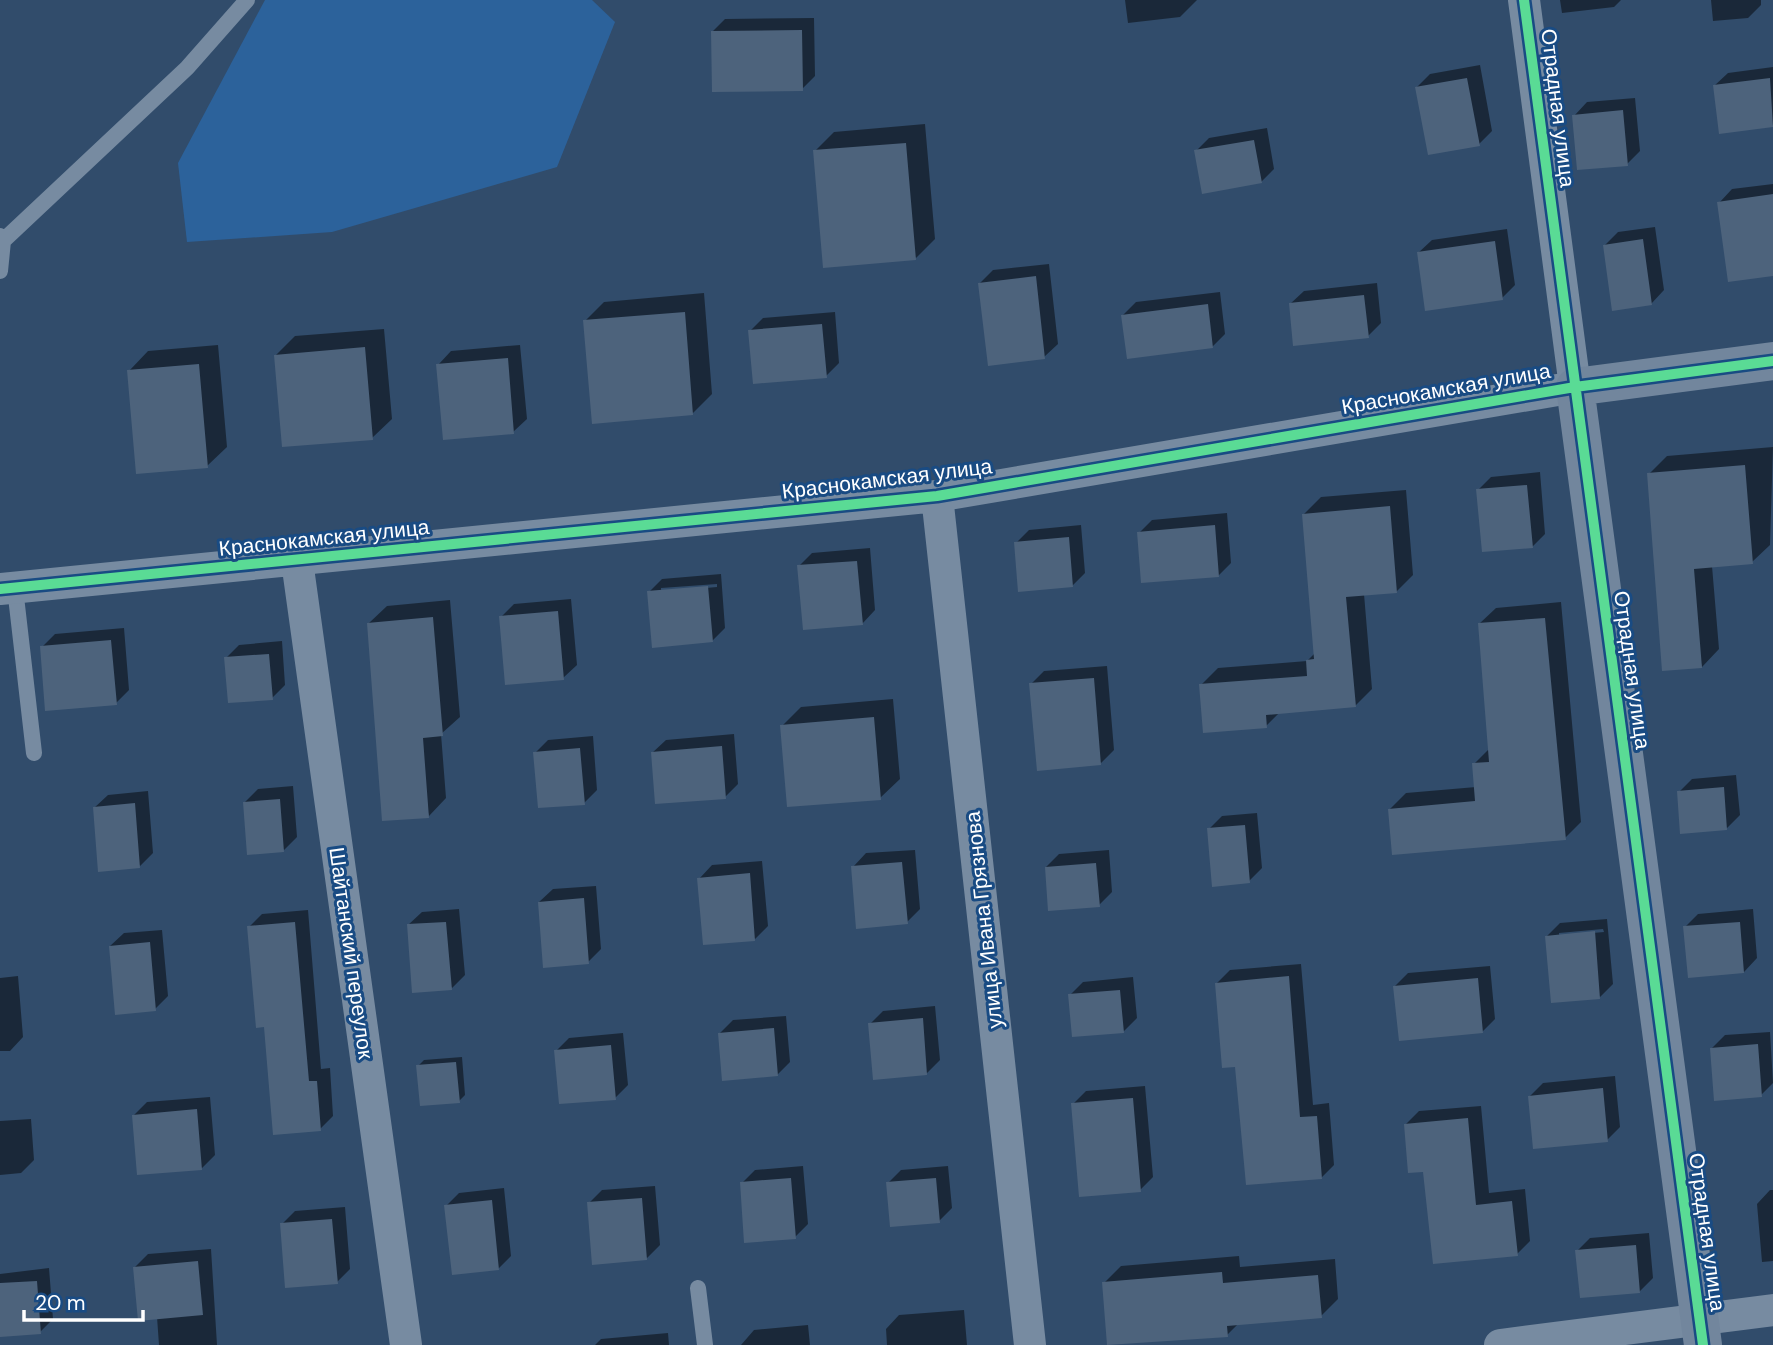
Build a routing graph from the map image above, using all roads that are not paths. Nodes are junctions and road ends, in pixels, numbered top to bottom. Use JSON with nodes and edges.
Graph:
{"nodes":[{"id":1,"x":247,"y":0,"type":"edge"},
{"id":2,"x":1524,"y":0,"type":"edge"},
{"id":3,"x":1,"y":238,"type":"edge"},
{"id":4,"x":0,"y":271,"type":"edge"},
{"id":5,"x":1773,"y":361,"type":"edge"},
{"id":6,"x":1575,"y":387,"type":"junction"},
{"id":7,"x":937,"y":496,"type":"junction"},
{"id":8,"x":297,"y":561,"type":"junction"},
{"id":9,"x":7,"y":588,"type":"edge"},
{"id":10,"x":34,"y":753,"type":"dead end"},
{"id":11,"x":698,"y":1289,"type":"dead end"},
{"id":12,"x":1773,"y":1310,"type":"edge"},
{"id":13,"x":1702,"y":1332,"type":"edge"},
{"id":14,"x":406,"y":1345,"type":"edge"},
{"id":15,"x":705,"y":1345,"type":"edge"},
{"id":16,"x":1030,"y":1345,"type":"edge"},
{"id":17,"x":1500,"y":1345,"type":"edge"}],
"edges":[{"from":1,"to":3,"type":"lane"},
{"from":2,"to":6,"type":"street","name":"Отрадная улица"},
{"from":3,"to":4,"type":"lane"},
{"from":5,"to":6,"type":"street","name":"Краснокамская улица"},
{"from":6,"to":7,"type":"street","name":"Краснокамская улица"},
{"from":6,"to":13,"type":"street","name":"Отрадная улица"},
{"from":7,"to":8,"type":"street","name":"Краснокамская улица"},
{"from":7,"to":16,"type":"street","name":"улица Ивана Грязнова"},
{"from":8,"to":9,"type":"street","name":"Краснокамская улица"},
{"from":8,"to":14,"type":"street","name":"Шайтанский переулок"},
{"from":9,"to":10,"type":"lane"},
{"from":11,"to":15,"type":"lane"},
{"from":12,"to":13,"type":"street"},
{"from":13,"to":17,"type":"street"}]}
